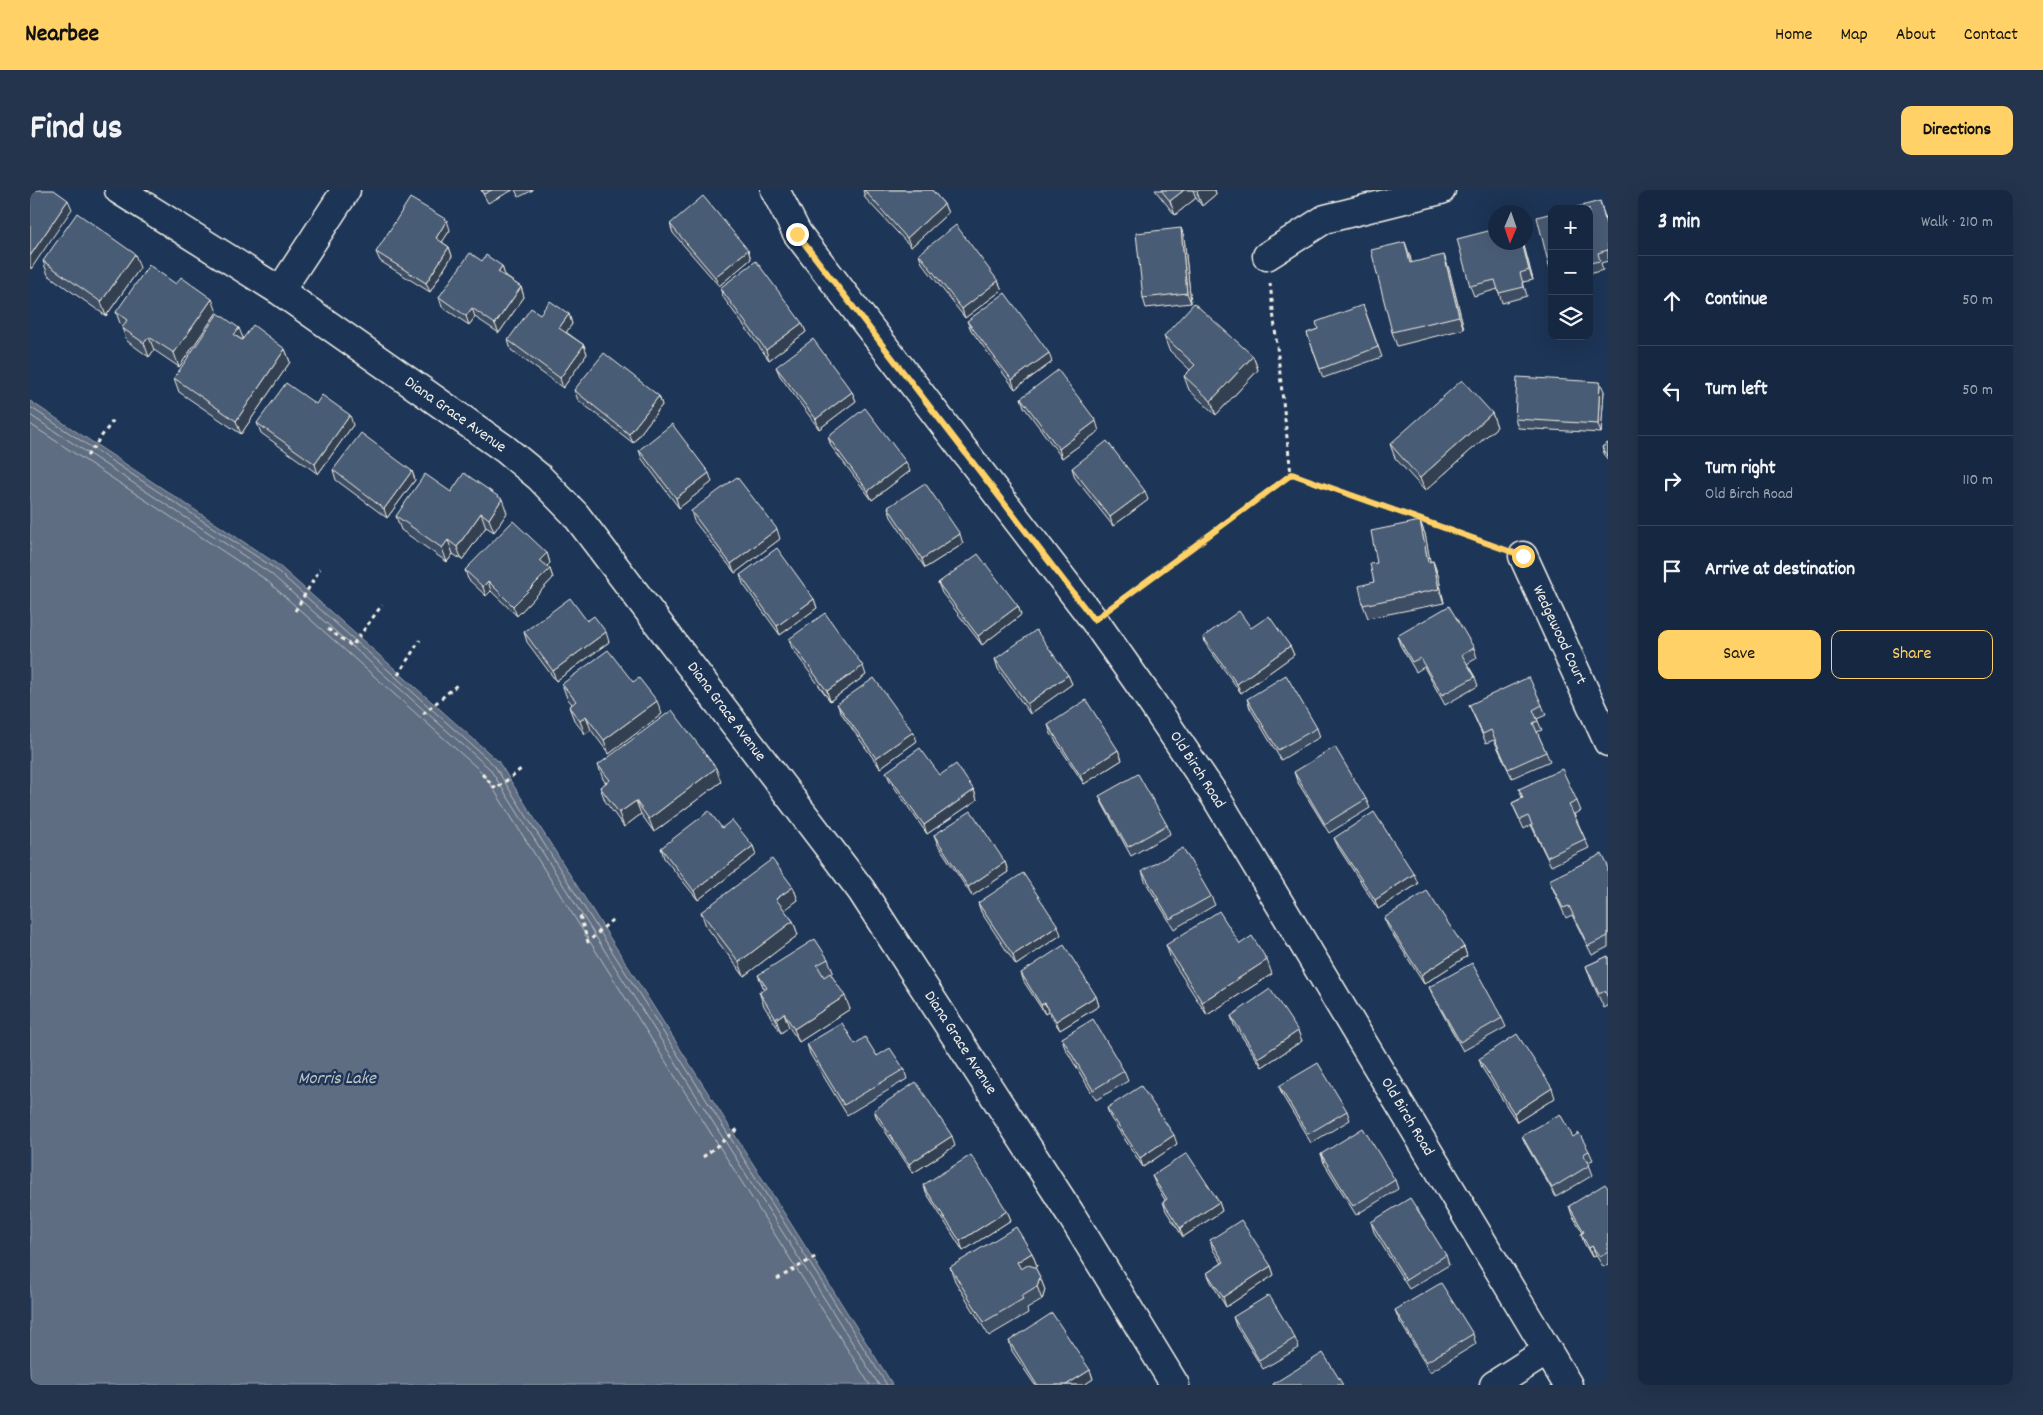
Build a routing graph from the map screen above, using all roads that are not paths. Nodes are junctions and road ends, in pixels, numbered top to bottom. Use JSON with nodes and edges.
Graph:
{"nodes":[{"id":1,"x":119,"y":190,"type":"edge"},
{"id":2,"x":346,"y":190,"type":"edge"},
{"id":3,"x":775,"y":190,"type":"edge"},
{"id":4,"x":1442,"y":190,"type":"edge"},
{"id":5,"x":1267,"y":256,"type":"road end"},
{"id":6,"x":280,"y":291,"type":"junction"},
{"id":7,"x":1523,"y":556,"type":"road end"},
{"id":8,"x":1608,"y":742,"type":"edge"},
{"id":9,"x":1547,"y":1351,"type":"junction"},
{"id":10,"x":1176,"y":1385,"type":"edge"},
{"id":11,"x":1494,"y":1385,"type":"edge"},
{"id":12,"x":1568,"y":1385,"type":"edge"}],
"edges":[{"from":1,"to":6,"type":"street","name":"Diana Grace Avenue"},
{"from":2,"to":6,"type":"street"},
{"from":3,"to":9,"type":"street","name":"Old Birch Road"},
{"from":4,"to":5,"type":"street"},
{"from":6,"to":10,"type":"street","name":"Diana Grace Avenue"},
{"from":7,"to":8,"type":"street","name":"Wedgewood Court"},
{"from":9,"to":11,"type":"street"},
{"from":9,"to":12,"type":"street","name":"Old Birch Road"}]}
